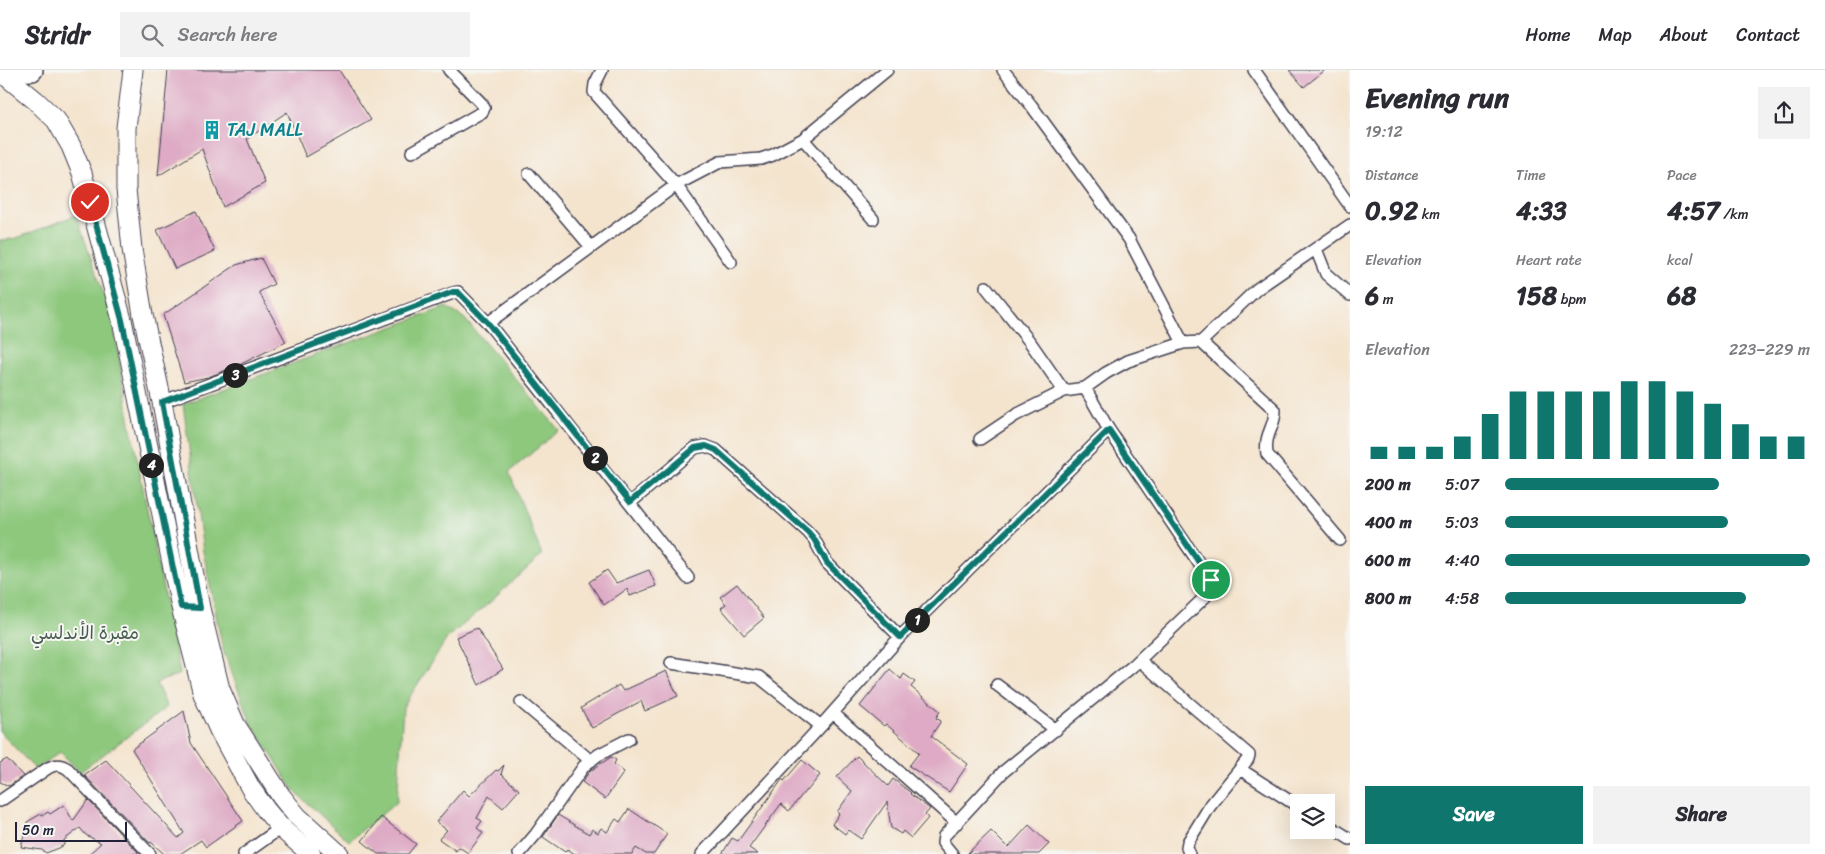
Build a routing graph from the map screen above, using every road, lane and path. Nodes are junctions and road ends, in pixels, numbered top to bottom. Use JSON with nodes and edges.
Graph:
{"nodes":[{"id":1,"x":32,"y":70,"type":"edge"},
{"id":2,"x":133,"y":70,"type":"edge"},
{"id":3,"x":450,"y":70,"type":"edge"},
{"id":4,"x":602,"y":70,"type":"edge"},
{"id":5,"x":887,"y":70,"type":"edge"},
{"id":6,"x":1003,"y":70,"type":"edge"},
{"id":7,"x":1254,"y":70,"type":"edge"},
{"id":8,"x":0,"y":72,"type":"edge"},
{"id":9,"x":803,"y":139,"type":"junction"},
{"id":10,"x":412,"y":152,"type":"dead end"},
{"id":11,"x":529,"y":174,"type":"dead end"},
{"id":12,"x":676,"y":185,"type":"junction"},
{"id":13,"x":1350,"y":206,"type":"edge"},
{"id":14,"x":872,"y":219,"type":"dead end"},
{"id":15,"x":1350,"y":225,"type":"edge"},
{"id":16,"x":591,"y":247,"type":"junction"},
{"id":17,"x":1316,"y":249,"type":"junction"},
{"id":18,"x":731,"y":262,"type":"dead end"},
{"id":19,"x":986,"y":288,"type":"dead end"},
{"id":20,"x":1350,"y":295,"type":"edge"},
{"id":21,"x":488,"y":323,"type":"junction"},
{"id":22,"x":1201,"y":342,"type":"junction"},
{"id":23,"x":1183,"y":343,"type":"junction"},
{"id":24,"x":1085,"y":388,"type":"junction"},
{"id":25,"x":1064,"y":391,"type":"junction"},
{"id":26,"x":162,"y":402,"type":"junction"},
{"id":27,"x":1109,"y":430,"type":"junction"},
{"id":28,"x":980,"y":439,"type":"dead end"},
{"id":29,"x":630,"y":502,"type":"junction"},
{"id":30,"x":1340,"y":540,"type":"dead end"},
{"id":31,"x":688,"y":578,"type":"dead end"},
{"id":32,"x":181,"y":607,"type":"junction"},
{"id":33,"x":200,"y":608,"type":"junction"},
{"id":34,"x":900,"y":637,"type":"junction"},
{"id":35,"x":1140,"y":660,"type":"junction"},
{"id":36,"x":671,"y":663,"type":"dead end"},
{"id":37,"x":997,"y":685,"type":"dead end"},
{"id":38,"x":521,"y":702,"type":"dead end"},
{"id":39,"x":833,"y":713,"type":"junction"},
{"id":40,"x":821,"y":726,"type":"junction"},
{"id":41,"x":1056,"y":730,"type":"junction"},
{"id":42,"x":629,"y":739,"type":"dead end"},
{"id":43,"x":591,"y":761,"type":"junction"},
{"id":44,"x":1240,"y":769,"type":"junction"},
{"id":45,"x":0,"y":801,"type":"edge"},
{"id":46,"x":1290,"y":801,"type":"edge"},
{"id":47,"x":297,"y":816,"type":"junction"},
{"id":48,"x":957,"y":823,"type":"junction"},
{"id":49,"x":281,"y":828,"type":"junction"},
{"id":50,"x":1335,"y":830,"type":"edge"},
{"id":51,"x":1350,"y":839,"type":"edge"},
{"id":52,"x":150,"y":854,"type":"edge"},
{"id":53,"x":244,"y":854,"type":"edge"},
{"id":54,"x":311,"y":854,"type":"edge"},
{"id":55,"x":339,"y":854,"type":"edge"},
{"id":56,"x":519,"y":854,"type":"edge"},
{"id":57,"x":702,"y":854,"type":"edge"},
{"id":58,"x":952,"y":854,"type":"edge"},
{"id":59,"x":1189,"y":854,"type":"edge"}],
"edges":[{"from":1,"to":8,"type":"highway"},
{"from":2,"to":26,"type":"main road"},
{"from":3,"to":10,"type":"street"},
{"from":4,"to":12,"type":"street"},
{"from":5,"to":9,"type":"street"},
{"from":6,"to":23,"type":"street"},
{"from":7,"to":13,"type":"street"},
{"from":8,"to":32,"type":"main road"},
{"from":9,"to":12,"type":"street"},
{"from":9,"to":14,"type":"street"},
{"from":11,"to":16,"type":"street"},
{"from":12,"to":16,"type":"street"},
{"from":12,"to":18,"type":"street"},
{"from":15,"to":17,"type":"street"},
{"from":16,"to":21,"type":"street"},
{"from":17,"to":20,"type":"street"},
{"from":17,"to":22,"type":"street"},
{"from":19,"to":25,"type":"street"},
{"from":21,"to":26,"type":"street"},
{"from":21,"to":29,"type":"street"},
{"from":22,"to":23,"type":"street"},
{"from":22,"to":30,"type":"street"},
{"from":23,"to":24,"type":"street"},
{"from":24,"to":25,"type":"street"},
{"from":24,"to":27,"type":"street"},
{"from":25,"to":28,"type":"street"},
{"from":26,"to":33,"type":"main road"},
{"from":27,"to":34,"type":"street"},
{"from":27,"to":35,"type":"street"},
{"from":29,"to":31,"type":"street"},
{"from":29,"to":34,"type":"street"},
{"from":32,"to":33,"type":"main road"},
{"from":32,"to":49,"type":"main road"},
{"from":33,"to":47,"type":"main road"},
{"from":34,"to":39,"type":"street"},
{"from":35,"to":41,"type":"street"},
{"from":35,"to":44,"type":"street"},
{"from":36,"to":40,"type":"street"},
{"from":37,"to":41,"type":"street"},
{"from":38,"to":43,"type":"street"},
{"from":39,"to":40,"type":"street"},
{"from":39,"to":48,"type":"street"},
{"from":40,"to":57,"type":"street"},
{"from":41,"to":48,"type":"street"},
{"from":42,"to":43,"type":"street"},
{"from":43,"to":56,"type":"street"},
{"from":44,"to":46,"type":"street"},
{"from":44,"to":59,"type":"street"},
{"from":45,"to":52,"type":"street"},
{"from":47,"to":49,"type":"street"},
{"from":47,"to":55,"type":"main road"},
{"from":48,"to":58,"type":"street"},
{"from":49,"to":53,"type":"street"},
{"from":49,"to":54,"type":"main road"},
{"from":50,"to":51,"type":"street"}]}
